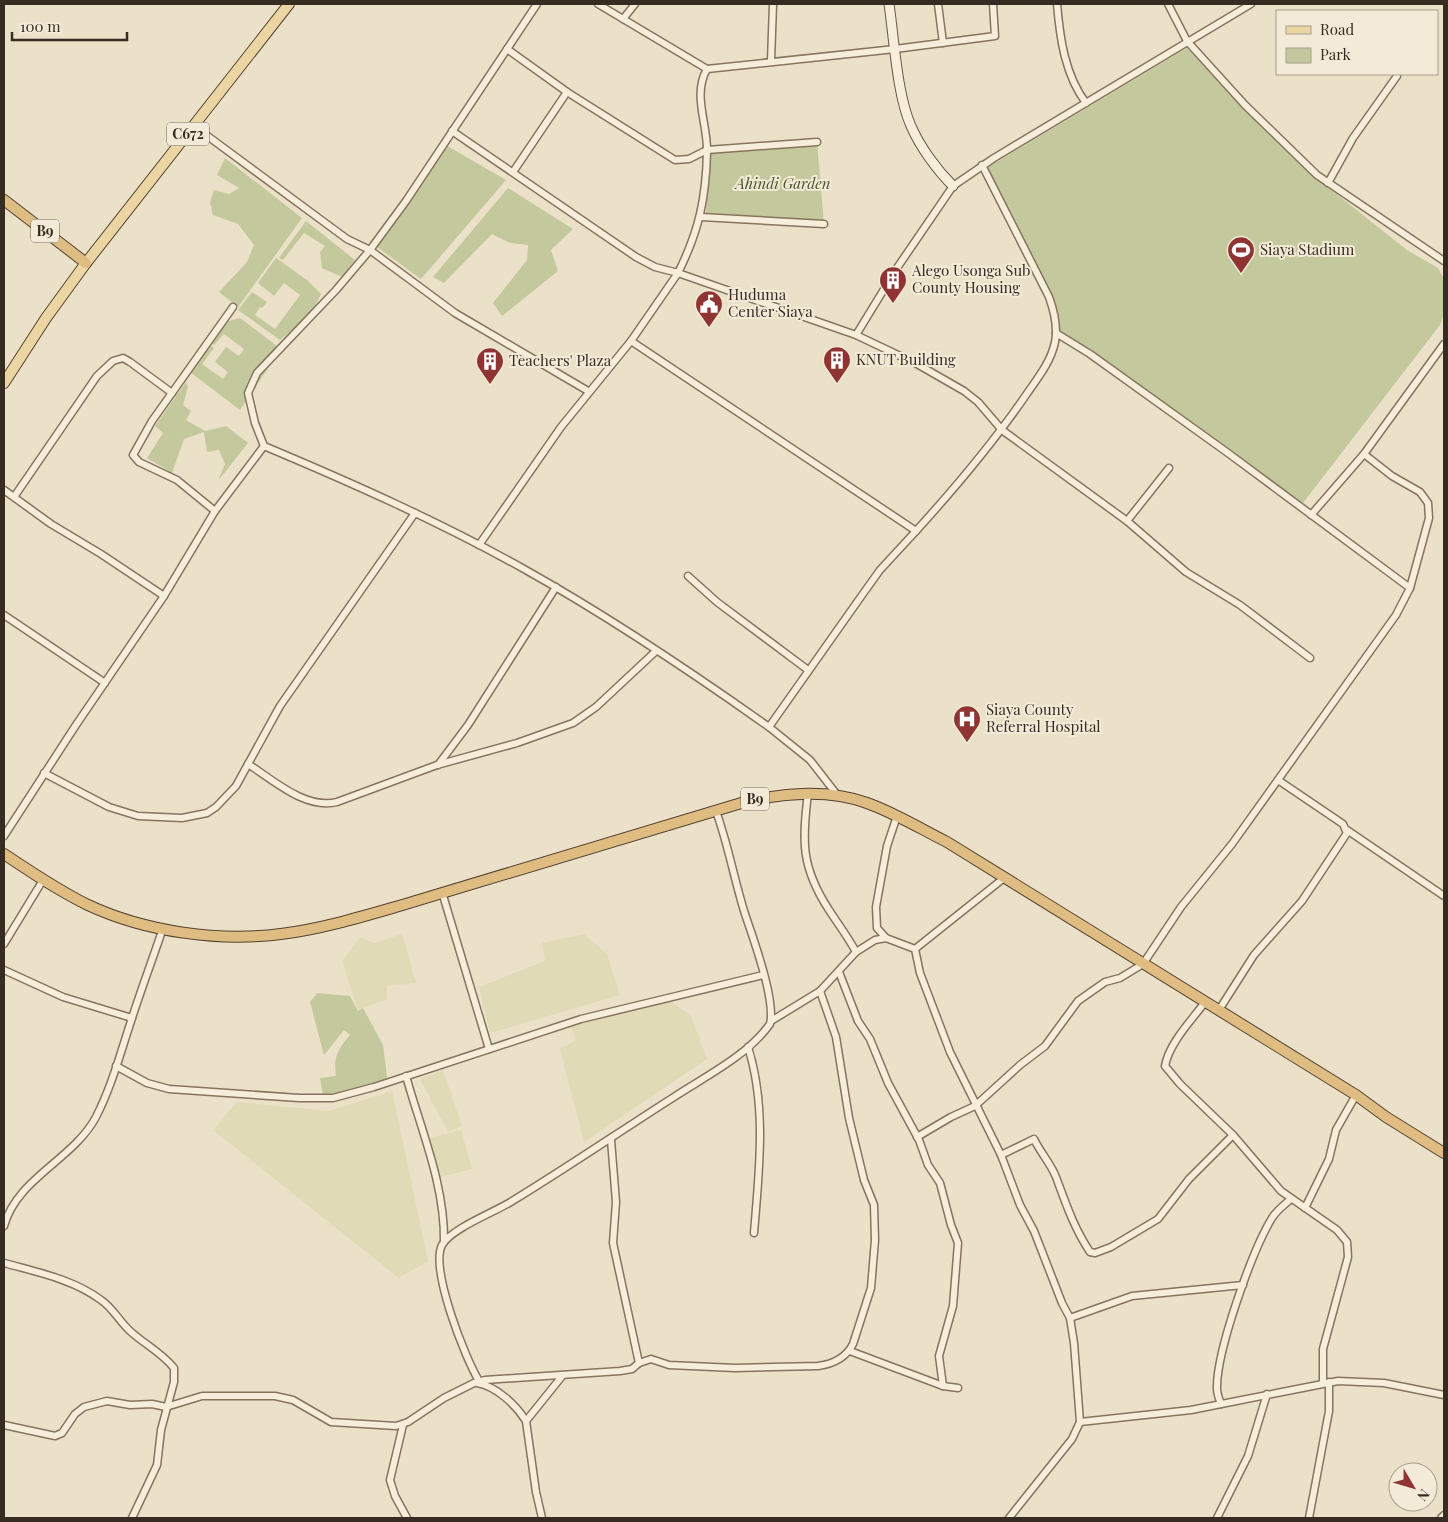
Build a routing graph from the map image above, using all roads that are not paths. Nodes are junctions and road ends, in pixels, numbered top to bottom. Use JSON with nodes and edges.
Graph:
{"nodes":[{"id":1,"x":289,"y":4,"type":"edge"},
{"id":2,"x":537,"y":4,"type":"edge"},
{"id":3,"x":598,"y":4,"type":"edge"},
{"id":4,"x":635,"y":4,"type":"edge"},
{"id":5,"x":773,"y":4,"type":"edge"},
{"id":6,"x":890,"y":4,"type":"edge"},
{"id":7,"x":938,"y":4,"type":"edge"},
{"id":8,"x":993,"y":4,"type":"edge"},
{"id":9,"x":1056,"y":4,"type":"edge"},
{"id":10,"x":1168,"y":4,"type":"edge"},
{"id":11,"x":1251,"y":4,"type":"edge"},
{"id":12,"x":623,"y":19,"type":"junction"},
{"id":13,"x":1187,"y":41,"type":"junction"},
{"id":14,"x":943,"y":43,"type":"junction"},
{"id":15,"x":507,"y":49,"type":"junction"},
{"id":16,"x":895,"y":50,"type":"junction"},
{"id":17,"x":771,"y":62,"type":"junction"},
{"id":18,"x":707,"y":69,"type":"junction"},
{"id":19,"x":1397,"y":76,"type":"dead end"},
{"id":20,"x":567,"y":92,"type":"junction"},
{"id":21,"x":1086,"y":104,"type":"junction"},
{"id":22,"x":194,"y":126,"type":"junction"},
{"id":23,"x":452,"y":131,"type":"junction"},
{"id":24,"x":817,"y":142,"type":"dead end"},
{"id":25,"x":707,"y":150,"type":"junction"},
{"id":26,"x":982,"y":165,"type":"junction"},
{"id":27,"x":513,"y":172,"type":"junction"},
{"id":28,"x":1328,"y":183,"type":"junction"},
{"id":29,"x":953,"y":186,"type":"junction"},
{"id":30,"x":4,"y":200,"type":"edge"},
{"id":31,"x":701,"y":217,"type":"junction"},
{"id":32,"x":824,"y":224,"type":"dead end"},
{"id":33,"x":370,"y":250,"type":"junction"},
{"id":34,"x":1444,"y":261,"type":"edge"},
{"id":35,"x":86,"y":263,"type":"junction"},
{"id":36,"x":678,"y":273,"type":"junction"},
{"id":37,"x":233,"y":307,"type":"dead end"},
{"id":38,"x":1056,"y":332,"type":"junction"},
{"id":39,"x":856,"y":335,"type":"junction"},
{"id":40,"x":631,"y":340,"type":"junction"},
{"id":41,"x":1444,"y":344,"type":"edge"},
{"id":42,"x":4,"y":383,"type":"edge"},
{"id":43,"x":588,"y":391,"type":"junction"},
{"id":44,"x":172,"y":393,"type":"junction"},
{"id":45,"x":1002,"y":430,"type":"junction"},
{"id":46,"x":264,"y":446,"type":"junction"},
{"id":47,"x":1364,"y":454,"type":"junction"},
{"id":48,"x":1169,"y":468,"type":"dead end"},
{"id":49,"x":4,"y":490,"type":"edge"},
{"id":50,"x":14,"y":496,"type":"junction"},
{"id":51,"x":215,"y":511,"type":"junction"},
{"id":52,"x":416,"y":513,"type":"junction"},
{"id":53,"x":1311,"y":515,"type":"junction"},
{"id":54,"x":1127,"y":521,"type":"junction"},
{"id":55,"x":916,"y":531,"type":"junction"},
{"id":56,"x":479,"y":545,"type":"junction"},
{"id":57,"x":688,"y":576,"type":"dead end"},
{"id":58,"x":556,"y":587,"type":"junction"},
{"id":59,"x":1410,"y":588,"type":"junction"},
{"id":60,"x":164,"y":596,"type":"junction"},
{"id":61,"x":4,"y":615,"type":"edge"},
{"id":62,"x":656,"y":651,"type":"junction"},
{"id":63,"x":1310,"y":658,"type":"dead end"},
{"id":64,"x":808,"y":670,"type":"junction"},
{"id":65,"x":105,"y":683,"type":"junction"},
{"id":66,"x":769,"y":727,"type":"junction"},
{"id":67,"x":248,"y":764,"type":"junction"},
{"id":68,"x":437,"y":765,"type":"junction"},
{"id":69,"x":44,"y":773,"type":"junction"},
{"id":70,"x":1278,"y":780,"type":"junction"},
{"id":71,"x":808,"y":793,"type":"junction"},
{"id":72,"x":839,"y":797,"type":"junction"},
{"id":73,"x":716,"y":811,"type":"junction"},
{"id":74,"x":897,"y":816,"type":"junction"},
{"id":75,"x":1347,"y":830,"type":"junction"},
{"id":76,"x":4,"y":836,"type":"edge"},
{"id":77,"x":4,"y":854,"type":"edge"},
{"id":78,"x":1004,"y":878,"type":"junction"},
{"id":79,"x":43,"y":880,"type":"junction"},
{"id":80,"x":442,"y":892,"type":"junction"},
{"id":81,"x":1444,"y":896,"type":"edge"},
{"id":82,"x":163,"y":928,"type":"junction"},
{"id":83,"x":886,"y":938,"type":"junction"},
{"id":84,"x":4,"y":944,"type":"edge"},
{"id":85,"x":915,"y":949,"type":"junction"},
{"id":86,"x":856,"y":952,"type":"junction"},
{"id":87,"x":1143,"y":964,"type":"junction"},
{"id":88,"x":4,"y":970,"type":"edge"},
{"id":89,"x":839,"y":972,"type":"junction"},
{"id":90,"x":763,"y":975,"type":"junction"},
{"id":91,"x":820,"y":991,"type":"junction"},
{"id":92,"x":1205,"y":1002,"type":"junction"},
{"id":93,"x":1218,"y":1010,"type":"junction"},
{"id":94,"x":132,"y":1018,"type":"junction"},
{"id":95,"x":771,"y":1021,"type":"junction"},
{"id":96,"x":748,"y":1047,"type":"junction"},
{"id":97,"x":489,"y":1048,"type":"junction"},
{"id":98,"x":116,"y":1066,"type":"junction"},
{"id":99,"x":406,"y":1076,"type":"junction"},
{"id":100,"x":1356,"y":1095,"type":"junction"},
{"id":101,"x":975,"y":1106,"type":"junction"},
{"id":102,"x":1233,"y":1135,"type":"junction"},
{"id":103,"x":918,"y":1136,"type":"junction"},
{"id":104,"x":611,"y":1140,"type":"junction"},
{"id":105,"x":1444,"y":1153,"type":"edge"},
{"id":106,"x":1001,"y":1155,"type":"junction"},
{"id":107,"x":1291,"y":1199,"type":"junction"},
{"id":108,"x":1305,"y":1208,"type":"junction"},
{"id":109,"x":4,"y":1220,"type":"edge"},
{"id":110,"x":754,"y":1233,"type":"dead end"},
{"id":111,"x":444,"y":1242,"type":"junction"},
{"id":112,"x":4,"y":1263,"type":"edge"},
{"id":113,"x":1243,"y":1285,"type":"junction"},
{"id":114,"x":1070,"y":1318,"type":"junction"},
{"id":115,"x":850,"y":1351,"type":"junction"},
{"id":116,"x":639,"y":1362,"type":"junction"},
{"id":117,"x":563,"y":1374,"type":"junction"},
{"id":118,"x":476,"y":1382,"type":"junction"},
{"id":119,"x":1326,"y":1383,"type":"junction"},
{"id":120,"x":943,"y":1386,"type":"junction"},
{"id":121,"x":958,"y":1388,"type":"dead end"},
{"id":122,"x":1267,"y":1394,"type":"junction"},
{"id":123,"x":1444,"y":1395,"type":"edge"},
{"id":124,"x":1221,"y":1404,"type":"junction"},
{"id":125,"x":166,"y":1407,"type":"junction"},
{"id":126,"x":526,"y":1421,"type":"junction"},
{"id":127,"x":1080,"y":1422,"type":"junction"},
{"id":128,"x":403,"y":1424,"type":"junction"},
{"id":129,"x":4,"y":1425,"type":"edge"},
{"id":130,"x":1444,"y":1515,"type":"edge"},
{"id":131,"x":132,"y":1518,"type":"edge"},
{"id":132,"x":408,"y":1518,"type":"edge"},
{"id":133,"x":542,"y":1518,"type":"edge"},
{"id":134,"x":1009,"y":1518,"type":"edge"},
{"id":135,"x":1217,"y":1518,"type":"edge"},
{"id":136,"x":1309,"y":1518,"type":"edge"},
{"id":137,"x":1441,"y":1518,"type":"edge"}],
"edges":[{"from":1,"to":22,"type":"main road","number":"C672"},
{"from":2,"to":15,"type":"street"},
{"from":3,"to":12,"type":"street"},
{"from":4,"to":12,"type":"street"},
{"from":5,"to":17,"type":"street"},
{"from":6,"to":16,"type":"main road"},
{"from":7,"to":14,"type":"street"},
{"from":8,"to":14,"type":"street"},
{"from":9,"to":21,"type":"street"},
{"from":10,"to":13,"type":"street"},
{"from":11,"to":13,"type":"street"},
{"from":12,"to":18,"type":"street"},
{"from":13,"to":21,"type":"street"},
{"from":13,"to":28,"type":"street"},
{"from":14,"to":16,"type":"street"},
{"from":15,"to":20,"type":"street"},
{"from":15,"to":23,"type":"street"},
{"from":16,"to":17,"type":"street"},
{"from":16,"to":29,"type":"main road"},
{"from":17,"to":18,"type":"street"},
{"from":18,"to":25,"type":"street"},
{"from":19,"to":28,"type":"street"},
{"from":20,"to":25,"type":"street"},
{"from":20,"to":27,"type":"street"},
{"from":21,"to":26,"type":"street"},
{"from":22,"to":33,"type":"street"},
{"from":22,"to":35,"type":"main road","number":"C672"},
{"from":23,"to":27,"type":"street"},
{"from":23,"to":33,"type":"street"},
{"from":24,"to":25,"type":"street"},
{"from":25,"to":31,"type":"street"},
{"from":26,"to":29,"type":"street"},
{"from":26,"to":38,"type":"street"},
{"from":27,"to":36,"type":"street"},
{"from":28,"to":34,"type":"street"},
{"from":29,"to":39,"type":"street"},
{"from":30,"to":35,"type":"highway","number":"B9"},
{"from":31,"to":32,"type":"street"},
{"from":31,"to":36,"type":"street"},
{"from":33,"to":43,"type":"street"},
{"from":33,"to":46,"type":"street"},
{"from":35,"to":42,"type":"main road","number":"C672"},
{"from":36,"to":39,"type":"street"},
{"from":36,"to":40,"type":"street"},
{"from":37,"to":44,"type":"street"},
{"from":38,"to":45,"type":"street"},
{"from":38,"to":53,"type":"street"},
{"from":39,"to":45,"type":"street"},
{"from":40,"to":43,"type":"street"},
{"from":40,"to":55,"type":"street"},
{"from":41,"to":47,"type":"street"},
{"from":43,"to":56,"type":"street"},
{"from":44,"to":50,"type":"street"},
{"from":44,"to":51,"type":"street"},
{"from":45,"to":54,"type":"street"},
{"from":45,"to":55,"type":"street"},
{"from":46,"to":51,"type":"street"},
{"from":46,"to":52,"type":"street"},
{"from":47,"to":53,"type":"street"},
{"from":47,"to":59,"type":"street"},
{"from":48,"to":54,"type":"street"},
{"from":49,"to":50,"type":"street"},
{"from":50,"to":60,"type":"street"},
{"from":51,"to":60,"type":"street"},
{"from":52,"to":56,"type":"street"},
{"from":52,"to":67,"type":"street"},
{"from":53,"to":59,"type":"street"},
{"from":54,"to":63,"type":"street"},
{"from":55,"to":64,"type":"street"},
{"from":56,"to":58,"type":"street"},
{"from":57,"to":64,"type":"street"},
{"from":58,"to":62,"type":"street"},
{"from":58,"to":68,"type":"street"},
{"from":59,"to":70,"type":"street"},
{"from":60,"to":65,"type":"street"},
{"from":61,"to":65,"type":"street"},
{"from":62,"to":66,"type":"street"},
{"from":62,"to":68,"type":"street"},
{"from":64,"to":66,"type":"street"},
{"from":65,"to":69,"type":"street"},
{"from":66,"to":72,"type":"street"},
{"from":67,"to":68,"type":"street"},
{"from":67,"to":69,"type":"street"},
{"from":69,"to":76,"type":"street"},
{"from":70,"to":75,"type":"street"},
{"from":70,"to":87,"type":"street"},
{"from":71,"to":72,"type":"highway","number":"B9"},
{"from":71,"to":73,"type":"highway","number":"B9"},
{"from":71,"to":86,"type":"street"},
{"from":72,"to":74,"type":"highway","number":"B9"},
{"from":73,"to":80,"type":"highway","number":"B9"},
{"from":73,"to":90,"type":"street"},
{"from":74,"to":78,"type":"highway","number":"B9"},
{"from":74,"to":83,"type":"street"},
{"from":75,"to":81,"type":"street"},
{"from":75,"to":93,"type":"street"},
{"from":77,"to":79,"type":"highway","number":"B9"},
{"from":78,"to":85,"type":"street"},
{"from":78,"to":87,"type":"highway","number":"B9"},
{"from":79,"to":82,"type":"highway","number":"B9"},
{"from":79,"to":84,"type":"street"},
{"from":80,"to":82,"type":"highway","number":"B9"},
{"from":80,"to":97,"type":"street"},
{"from":82,"to":94,"type":"street"},
{"from":83,"to":85,"type":"street"},
{"from":83,"to":86,"type":"street"},
{"from":85,"to":101,"type":"street"},
{"from":86,"to":89,"type":"street"},
{"from":87,"to":92,"type":"highway","number":"B9"},
{"from":87,"to":101,"type":"street"},
{"from":88,"to":94,"type":"street"},
{"from":89,"to":91,"type":"street"},
{"from":89,"to":103,"type":"street"},
{"from":90,"to":95,"type":"street"},
{"from":90,"to":97,"type":"street"},
{"from":91,"to":95,"type":"street"},
{"from":91,"to":115,"type":"street"},
{"from":92,"to":93,"type":"highway","number":"B9"},
{"from":92,"to":102,"type":"street"},
{"from":93,"to":100,"type":"highway","number":"B9"},
{"from":94,"to":98,"type":"street"},
{"from":95,"to":96,"type":"street"},
{"from":96,"to":104,"type":"street"},
{"from":96,"to":110,"type":"street"},
{"from":97,"to":99,"type":"street"},
{"from":98,"to":99,"type":"street"},
{"from":98,"to":109,"type":"street"},
{"from":99,"to":111,"type":"street"},
{"from":100,"to":105,"type":"highway","number":"B9"},
{"from":100,"to":108,"type":"street"},
{"from":101,"to":103,"type":"street"},
{"from":101,"to":106,"type":"street"},
{"from":102,"to":106,"type":"street"},
{"from":102,"to":107,"type":"street"},
{"from":103,"to":120,"type":"street"},
{"from":104,"to":111,"type":"street"},
{"from":104,"to":116,"type":"street"},
{"from":106,"to":114,"type":"street"},
{"from":107,"to":108,"type":"street"},
{"from":107,"to":113,"type":"street"},
{"from":108,"to":119,"type":"street"},
{"from":111,"to":118,"type":"street"},
{"from":112,"to":125,"type":"street"},
{"from":113,"to":114,"type":"street"},
{"from":113,"to":124,"type":"street"},
{"from":114,"to":127,"type":"street"},
{"from":115,"to":116,"type":"street"},
{"from":115,"to":120,"type":"street"},
{"from":116,"to":117,"type":"street"},
{"from":117,"to":118,"type":"street"},
{"from":117,"to":126,"type":"street"},
{"from":118,"to":126,"type":"street"},
{"from":118,"to":128,"type":"street"},
{"from":119,"to":122,"type":"street"},
{"from":119,"to":123,"type":"street"},
{"from":119,"to":136,"type":"street"},
{"from":120,"to":121,"type":"street"},
{"from":122,"to":124,"type":"street"},
{"from":122,"to":135,"type":"street"},
{"from":124,"to":127,"type":"street"},
{"from":125,"to":128,"type":"street"},
{"from":125,"to":129,"type":"street"},
{"from":125,"to":131,"type":"street"},
{"from":126,"to":133,"type":"street"},
{"from":127,"to":134,"type":"street"},
{"from":128,"to":132,"type":"street"},
{"from":130,"to":137,"type":"street"}]}
